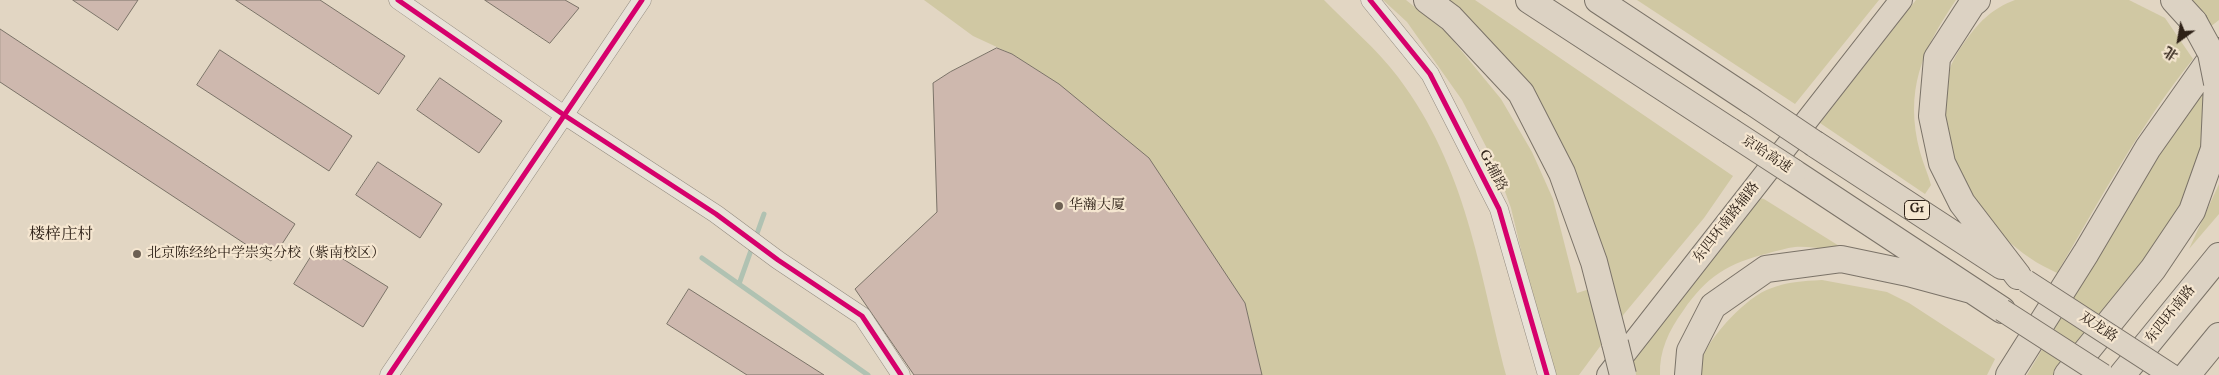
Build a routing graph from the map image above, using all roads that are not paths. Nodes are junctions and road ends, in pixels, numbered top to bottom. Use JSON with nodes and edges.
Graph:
{"nodes":[{"id":1,"x":398,"y":0,"type":"edge"},
{"id":2,"x":642,"y":0,"type":"edge"},
{"id":3,"x":1370,"y":0,"type":"edge"},
{"id":4,"x":1427,"y":0,"type":"edge"},
{"id":5,"x":1529,"y":0,"type":"edge"},
{"id":6,"x":1598,"y":0,"type":"edge"},
{"id":7,"x":1901,"y":0,"type":"edge"},
{"id":8,"x":1977,"y":0,"type":"edge"},
{"id":9,"x":2174,"y":0,"type":"edge"},
{"id":10,"x":2219,"y":51,"type":"edge"},
{"id":11,"x":564,"y":114,"type":"junction"},
{"id":12,"x":2219,"y":256,"type":"edge"},
{"id":13,"x":2022,"y":279,"type":"junction"},
{"id":14,"x":1971,"y":290,"type":"junction"},
{"id":15,"x":2002,"y":310,"type":"joint"},
{"id":16,"x":2219,"y":336,"type":"edge"},
{"id":17,"x":1615,"y":343,"type":"junction"},
{"id":18,"x":389,"y":375,"type":"edge"},
{"id":19,"x":901,"y":375,"type":"edge"},
{"id":20,"x":1547,"y":375,"type":"edge"},
{"id":21,"x":1608,"y":375,"type":"edge"},
{"id":22,"x":1617,"y":375,"type":"edge"},
{"id":23,"x":1623,"y":375,"type":"edge"},
{"id":24,"x":1688,"y":375,"type":"edge"},
{"id":25,"x":2009,"y":375,"type":"edge"},
{"id":26,"x":2067,"y":375,"type":"edge"},
{"id":27,"x":2103,"y":375,"type":"edge"},
{"id":28,"x":2122,"y":375,"type":"edge"},
{"id":29,"x":2171,"y":375,"type":"edge"},
{"id":30,"x":2187,"y":375,"type":"edge"}],
"edges":[{"from":1,"to":11,"type":"street"},
{"from":2,"to":11,"type":"street"},
{"from":3,"to":20,"type":"street","name":"G1辅路"},
{"from":4,"to":17,"type":"highway"},
{"from":5,"to":14,"type":"highway","name":"京哈高速","bridge":true},
{"from":6,"to":13,"type":"highway","number":"G1","bridge":true},
{"from":7,"to":21,"type":"main road","name":"东四环南路辅路"},
{"from":8,"to":13,"type":"highway"},
{"from":9,"to":26,"type":"highway","bridge":true},
{"from":10,"to":25,"type":"highway"},
{"from":11,"to":18,"type":"street"},
{"from":11,"to":19,"type":"street"},
{"from":12,"to":28,"type":"highway","name":"东四环南路"},
{"from":13,"to":29,"type":"main road","name":"双龙路","bridge":true},
{"from":14,"to":15,"type":"highway","name":"京哈高速"},
{"from":14,"to":24,"type":"highway"},
{"from":15,"to":27,"type":"main road","bridge":true},
{"from":16,"to":30,"type":"highway"},
{"from":17,"to":22,"type":"highway","bridge":true},
{"from":17,"to":23,"type":"highway","bridge":true}]}
